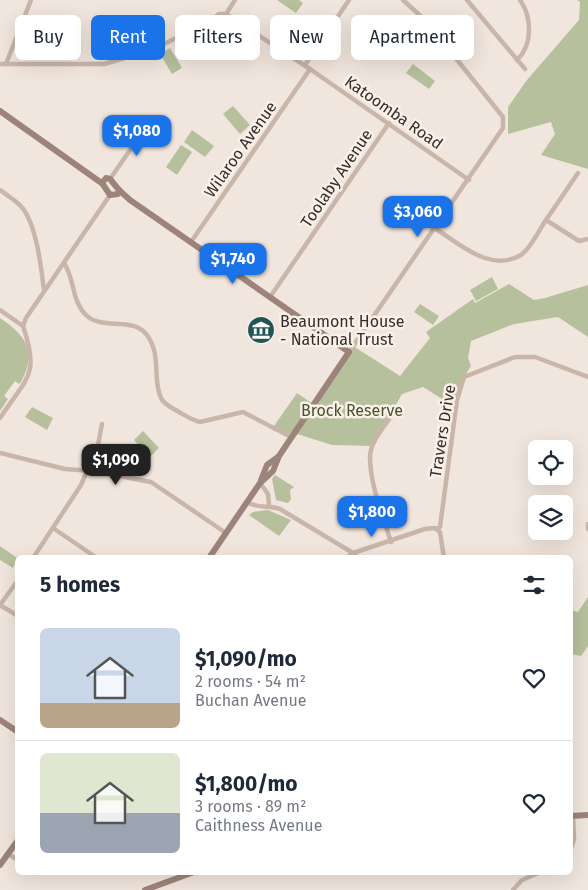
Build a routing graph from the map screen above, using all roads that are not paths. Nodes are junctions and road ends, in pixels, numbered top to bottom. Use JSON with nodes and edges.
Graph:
{"nodes":[{"id":1,"x":31,"y":0,"type":"edge"},
{"id":2,"x":236,"y":0,"type":"edge"},
{"id":3,"x":350,"y":0,"type":"edge"},
{"id":4,"x":403,"y":0,"type":"edge"},
{"id":5,"x":467,"y":0,"type":"edge"},
{"id":6,"x":520,"y":0,"type":"edge"},
{"id":7,"x":226,"y":14,"type":"junction"},
{"id":8,"x":518,"y":60,"type":"junction"},
{"id":9,"x":0,"y":64,"type":"edge"},
{"id":10,"x":6,"y":64,"type":"junction"},
{"id":11,"x":305,"y":65,"type":"junction"},
{"id":12,"x":310,"y":69,"type":"junction"},
{"id":13,"x":524,"y":69,"type":"dead end"},
{"id":14,"x":0,"y":111,"type":"edge"},
{"id":15,"x":389,"y":123,"type":"junction"},
{"id":16,"x":148,"y":124,"type":"dead end"},
{"id":17,"x":578,"y":173,"type":"dead end"},
{"id":18,"x":106,"y":180,"type":"junction"},
{"id":19,"x":469,"y":180,"type":"junction"},
{"id":20,"x":0,"y":190,"type":"edge"},
{"id":21,"x":115,"y":193,"type":"junction"},
{"id":22,"x":546,"y":220,"type":"junction"},
{"id":23,"x":436,"y":229,"type":"junction"},
{"id":24,"x":588,"y":239,"type":"edge"},
{"id":25,"x":191,"y":242,"type":"junction"},
{"id":26,"x":64,"y":263,"type":"junction"},
{"id":27,"x":44,"y":290,"type":"junction"},
{"id":28,"x":270,"y":297,"type":"junction"},
{"id":29,"x":0,"y":310,"type":"edge"},
{"id":30,"x":24,"y":326,"type":"junction"},
{"id":31,"x":335,"y":343,"type":"junction"},
{"id":32,"x":349,"y":352,"type":"junction"},
{"id":33,"x":334,"y":374,"type":"junction"},
{"id":34,"x":588,"y":377,"type":"edge"},
{"id":35,"x":0,"y":418,"type":"edge"},
{"id":36,"x":389,"y":419,"type":"dead end"},
{"id":37,"x":102,"y":424,"type":"dead end"},
{"id":38,"x":291,"y":437,"type":"junction"},
{"id":39,"x":0,"y":454,"type":"edge"},
{"id":40,"x":90,"y":471,"type":"junction"},
{"id":41,"x":260,"y":483,"type":"junction"},
{"id":42,"x":248,"y":502,"type":"junction"},
{"id":43,"x":270,"y":506,"type":"junction"},
{"id":44,"x":588,"y":524,"type":"edge"},
{"id":45,"x":53,"y":528,"type":"junction"},
{"id":46,"x":588,"y":529,"type":"edge"},
{"id":47,"x":437,"y":530,"type":"junction"},
{"id":48,"x":226,"y":533,"type":"junction"},
{"id":49,"x":391,"y":542,"type":"junction"},
{"id":50,"x":353,"y":553,"type":"junction"},
{"id":51,"x":35,"y":555,"type":"edge"},
{"id":52,"x":93,"y":555,"type":"edge"},
{"id":53,"x":211,"y":555,"type":"edge"},
{"id":54,"x":350,"y":555,"type":"edge"},
{"id":55,"x":443,"y":555,"type":"edge"},
{"id":56,"x":15,"y":584,"type":"edge"},
{"id":57,"x":0,"y":605,"type":"edge"},
{"id":58,"x":15,"y":614,"type":"edge"},
{"id":59,"x":0,"y":720,"type":"edge"},
{"id":60,"x":15,"y":730,"type":"edge"},
{"id":61,"x":588,"y":815,"type":"edge"},
{"id":62,"x":573,"y":816,"type":"edge"},
{"id":63,"x":15,"y":844,"type":"edge"},
{"id":64,"x":8,"y":854,"type":"junction"},
{"id":65,"x":15,"y":858,"type":"edge"},
{"id":66,"x":0,"y":866,"type":"edge"},
{"id":67,"x":186,"y":875,"type":"edge"},
{"id":68,"x":534,"y":875,"type":"edge"},
{"id":69,"x":145,"y":890,"type":"edge"},
{"id":70,"x":514,"y":890,"type":"edge"}],
"edges":[{"from":1,"to":10,"type":"street"},
{"from":2,"to":7,"type":"street"},
{"from":3,"to":11,"type":"street"},
{"from":4,"to":19,"type":"street"},
{"from":5,"to":8,"type":"street"},
{"from":6,"to":8,"type":"street"},
{"from":7,"to":10,"type":"street"},
{"from":7,"to":11,"type":"street","name":"Katoomba Road"},
{"from":8,"to":13,"type":"street"},
{"from":9,"to":10,"type":"street"},
{"from":11,"to":12,"type":"street","name":"Katoomba Road"},
{"from":12,"to":15,"type":"street","name":"Katoomba Road"},
{"from":12,"to":25,"type":"street","name":"Wilaroo Avenue"},
{"from":14,"to":18,"type":"street"},
{"from":15,"to":19,"type":"street","name":"Katoomba Road"},
{"from":15,"to":28,"type":"street","name":"Toolaby Avenue"},
{"from":16,"to":18,"type":"street"},
{"from":17,"to":22,"type":"street"},
{"from":18,"to":21,"type":"street"},
{"from":19,"to":23,"type":"street"},
{"from":20,"to":27,"type":"street"},
{"from":21,"to":25,"type":"street"},
{"from":21,"to":26,"type":"street"},
{"from":22,"to":23,"type":"street"},
{"from":22,"to":24,"type":"street"},
{"from":23,"to":32,"type":"street"},
{"from":25,"to":28,"type":"street"},
{"from":26,"to":27,"type":"street"},
{"from":26,"to":38,"type":"street"},
{"from":27,"to":30,"type":"street"},
{"from":28,"to":31,"type":"street"},
{"from":29,"to":30,"type":"street"},
{"from":30,"to":35,"type":"street"},
{"from":31,"to":32,"type":"street"},
{"from":31,"to":33,"type":"street"},
{"from":32,"to":33,"type":"street"},
{"from":33,"to":38,"type":"street"},
{"from":34,"to":47,"type":"street","name":"Travers Drive"},
{"from":36,"to":49,"type":"street"},
{"from":37,"to":40,"type":"street"},
{"from":38,"to":41,"type":"street"},
{"from":39,"to":40,"type":"street"},
{"from":40,"to":45,"type":"street"},
{"from":40,"to":48,"type":"street"},
{"from":41,"to":42,"type":"street"},
{"from":41,"to":43,"type":"street"},
{"from":42,"to":43,"type":"street"},
{"from":42,"to":48,"type":"street"},
{"from":43,"to":50,"type":"street"},
{"from":44,"to":46,"type":"street"},
{"from":45,"to":51,"type":"street"},
{"from":45,"to":52,"type":"street"},
{"from":47,"to":49,"type":"street"},
{"from":47,"to":55,"type":"street"},
{"from":48,"to":53,"type":"street"},
{"from":49,"to":50,"type":"street"},
{"from":50,"to":54,"type":"street"},
{"from":56,"to":57,"type":"street"},
{"from":57,"to":58,"type":"street"},
{"from":59,"to":60,"type":"street"},
{"from":61,"to":62,"type":"street"},
{"from":63,"to":64,"type":"street"},
{"from":64,"to":65,"type":"street"},
{"from":64,"to":66,"type":"street"},
{"from":67,"to":69,"type":"street"},
{"from":68,"to":70,"type":"street"}]}
